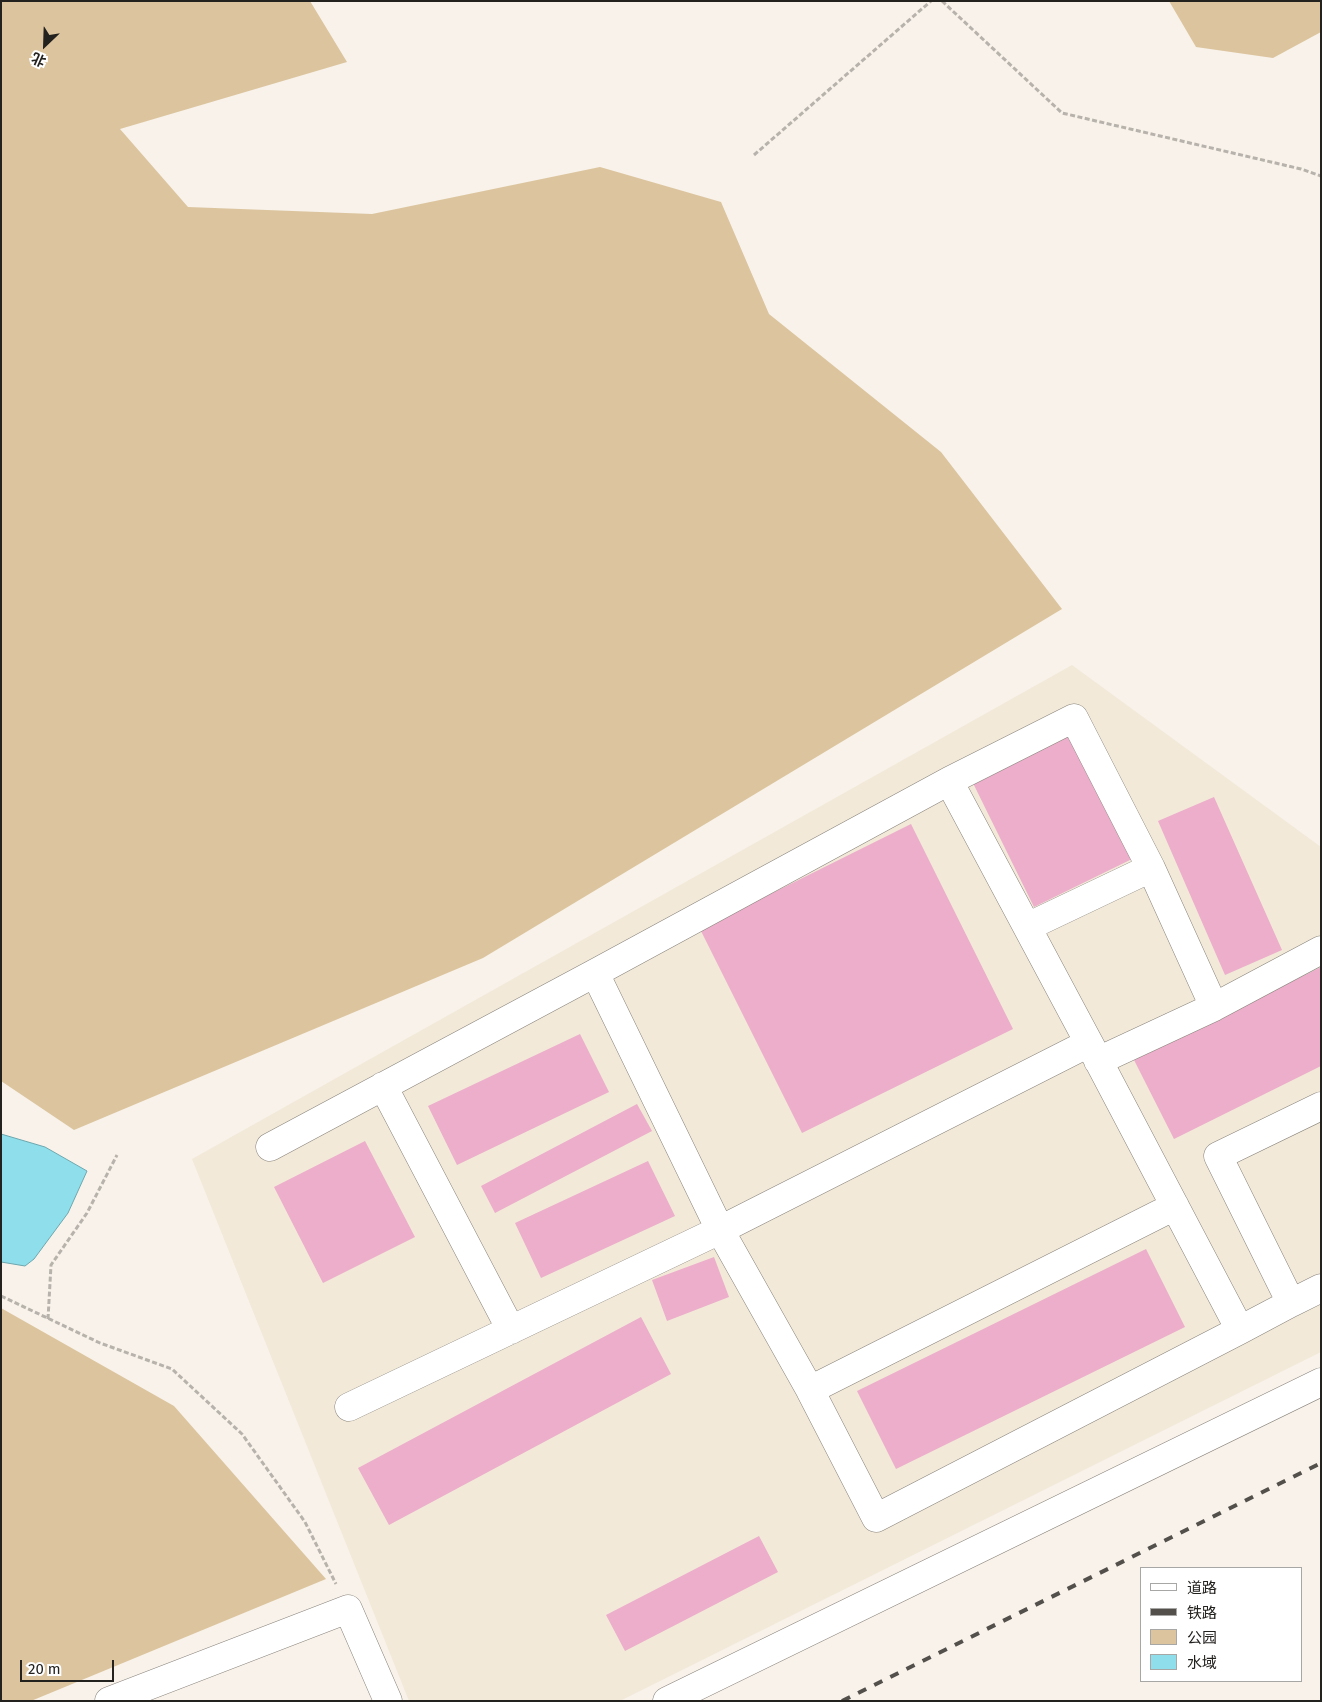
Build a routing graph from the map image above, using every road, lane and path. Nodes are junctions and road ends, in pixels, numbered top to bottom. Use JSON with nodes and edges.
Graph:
{"nodes":[{"id":1,"x":931,"y":1,"type":"edge"},
{"id":2,"x":942,"y":1,"type":"edge"},
{"id":3,"x":754,"y":155,"type":"dead end"},
{"id":4,"x":1321,"y":176,"type":"edge"},
{"id":5,"x":949,"y":781,"type":"junction"},
{"id":6,"x":1151,"y":868,"type":"junction"},
{"id":7,"x":1027,"y":927,"type":"junction"},
{"id":8,"x":1321,"y":950,"type":"edge"},
{"id":9,"x":595,"y":973,"type":"junction"},
{"id":10,"x":1214,"y":1007,"type":"junction"},
{"id":11,"x":1094,"y":1052,"type":"junction"},
{"id":12,"x":383,"y":1086,"type":"junction"},
{"id":13,"x":1321,"y":1106,"type":"edge"},
{"id":14,"x":270,"y":1147,"type":"dead end"},
{"id":15,"x":117,"y":1155,"type":"dead end"},
{"id":16,"x":1175,"y":1206,"type":"junction"},
{"id":17,"x":720,"y":1230,"type":"junction"},
{"id":18,"x":1321,"y":1288,"type":"edge"},
{"id":19,"x":1,"y":1296,"type":"edge"},
{"id":20,"x":1291,"y":1304,"type":"junction"},
{"id":21,"x":48,"y":1319,"type":"junction"},
{"id":22,"x":510,"y":1330,"type":"junction"},
{"id":23,"x":1240,"y":1330,"type":"junction"},
{"id":24,"x":1321,"y":1382,"type":"edge"},
{"id":25,"x":810,"y":1390,"type":"junction"},
{"id":26,"x":349,"y":1407,"type":"dead end"},
{"id":27,"x":348,"y":1609,"type":"junction"},
{"id":28,"x":109,"y":1701,"type":"edge"},
{"id":29,"x":388,"y":1701,"type":"edge"},
{"id":30,"x":667,"y":1701,"type":"edge"}],
"edges":[{"from":1,"to":3,"type":"path"},
{"from":2,"to":4,"type":"path"},
{"from":5,"to":6,"type":"street"},
{"from":5,"to":7,"type":"street"},
{"from":5,"to":9,"type":"street"},
{"from":6,"to":7,"type":"street"},
{"from":6,"to":10,"type":"street"},
{"from":7,"to":11,"type":"street"},
{"from":8,"to":10,"type":"street"},
{"from":9,"to":12,"type":"street"},
{"from":9,"to":17,"type":"street"},
{"from":10,"to":11,"type":"street"},
{"from":11,"to":16,"type":"street"},
{"from":11,"to":17,"type":"street"},
{"from":12,"to":14,"type":"street"},
{"from":12,"to":22,"type":"street"},
{"from":13,"to":20,"type":"street"},
{"from":15,"to":21,"type":"path"},
{"from":16,"to":23,"type":"street"},
{"from":16,"to":25,"type":"street"},
{"from":17,"to":22,"type":"street"},
{"from":17,"to":25,"type":"street"},
{"from":18,"to":20,"type":"street"},
{"from":19,"to":21,"type":"path"},
{"from":20,"to":23,"type":"street"},
{"from":21,"to":27,"type":"path"},
{"from":22,"to":26,"type":"street"},
{"from":23,"to":25,"type":"street"},
{"from":24,"to":30,"type":"street"},
{"from":27,"to":28,"type":"street"},
{"from":27,"to":29,"type":"street"}]}
